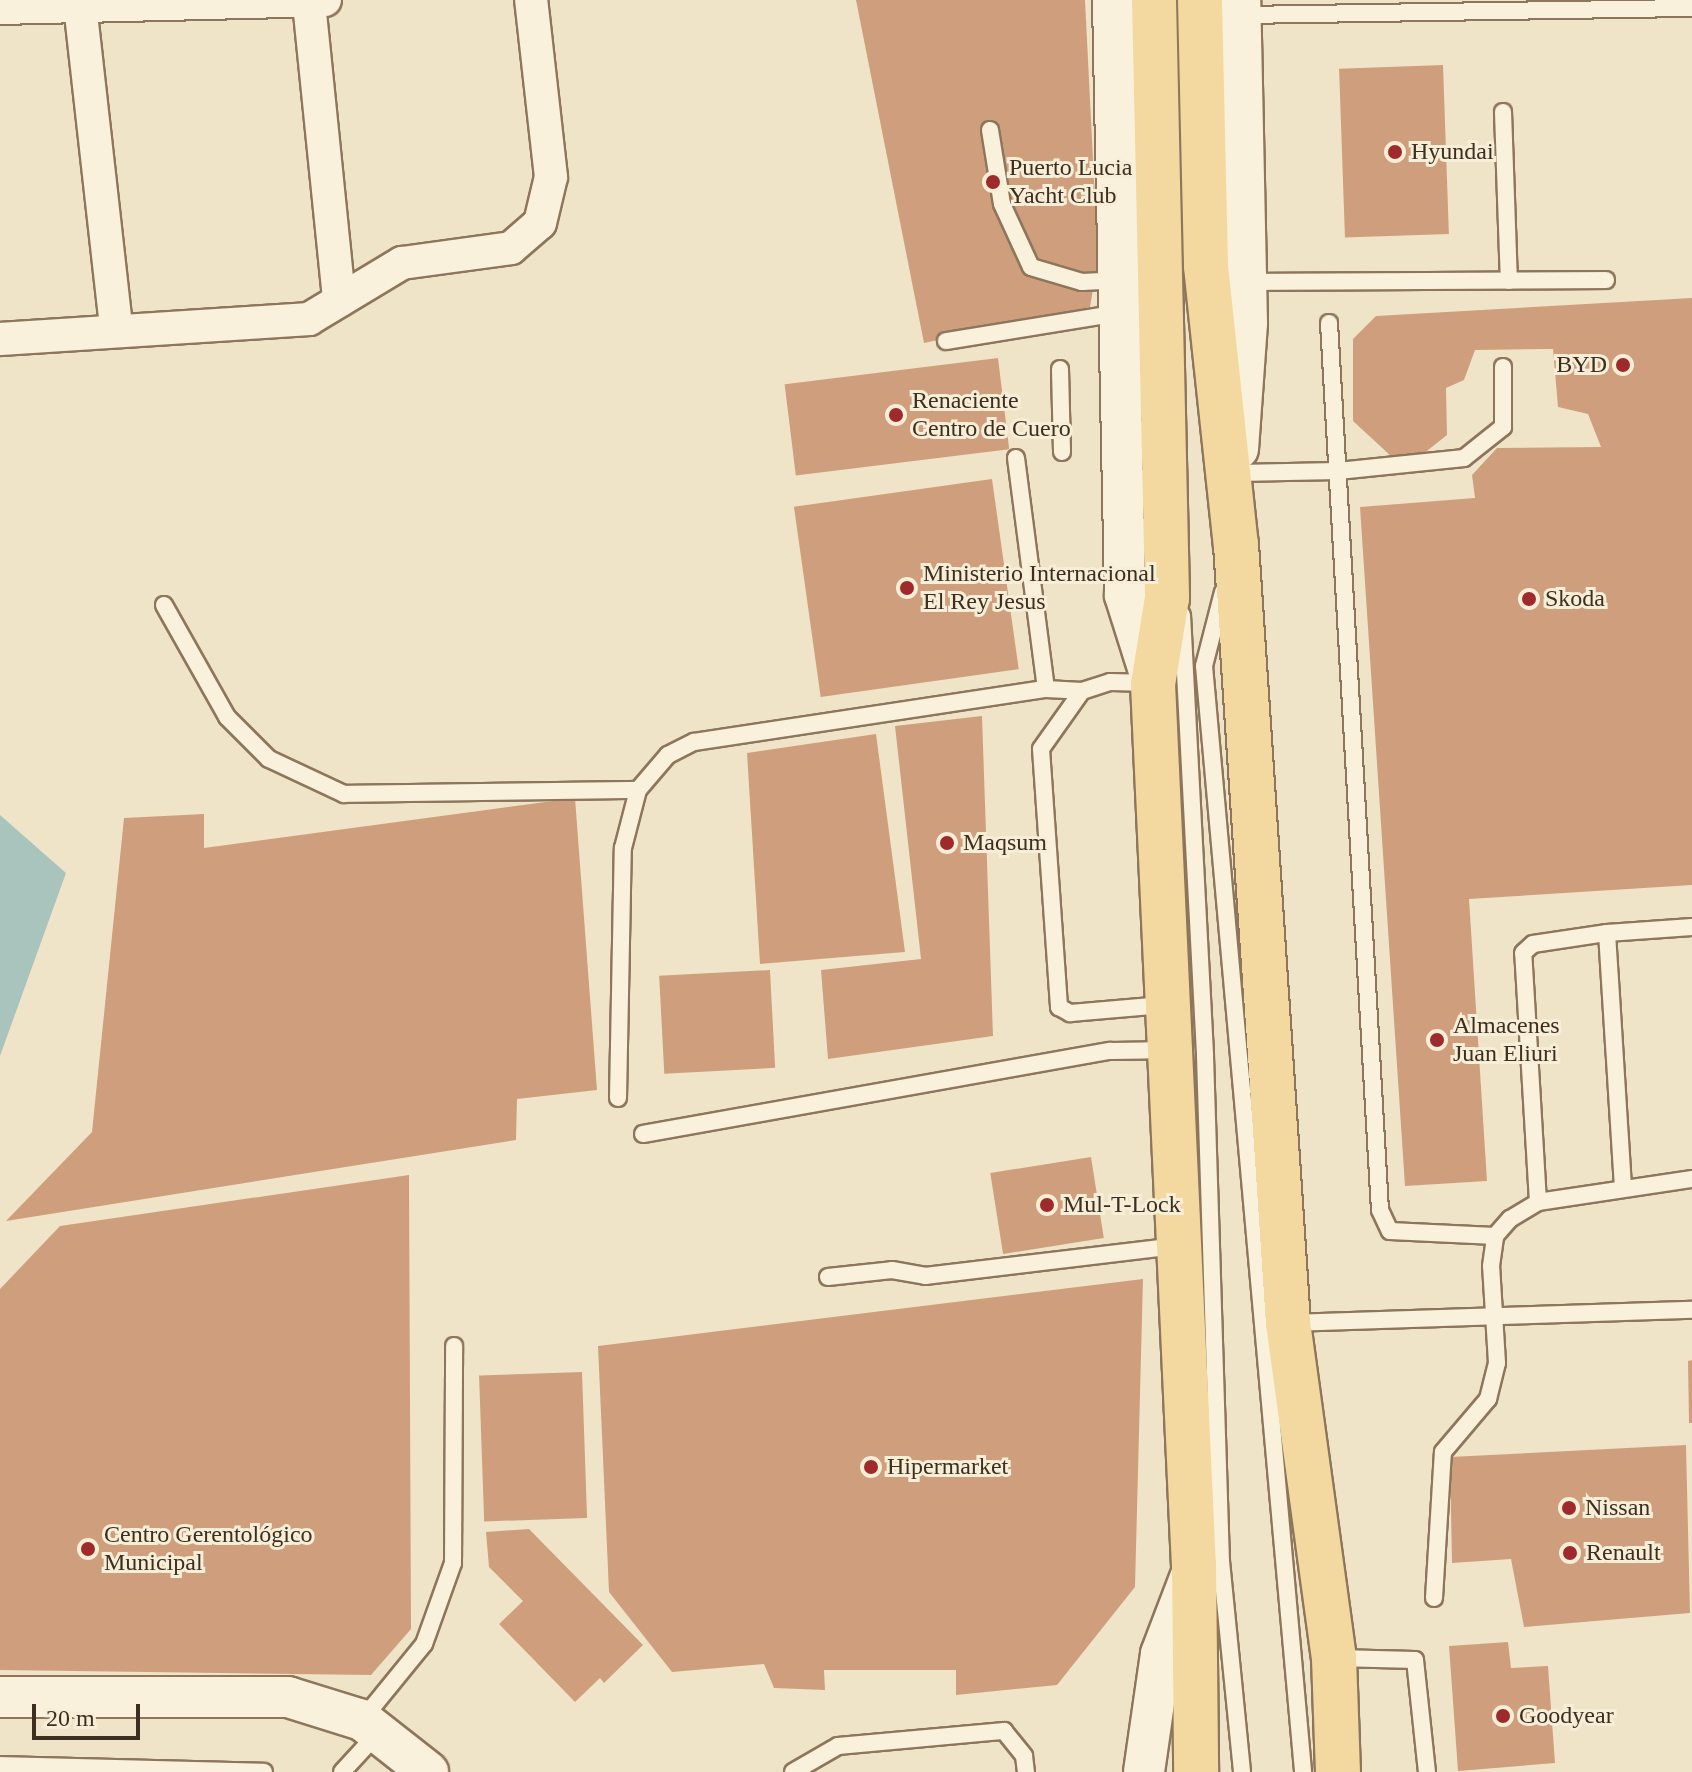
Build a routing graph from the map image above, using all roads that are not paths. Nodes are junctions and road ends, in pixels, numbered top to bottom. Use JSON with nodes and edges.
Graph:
{"nodes":[{"id":1,"x":531,"y":0,"type":"edge"},
{"id":2,"x":1113,"y":0,"type":"edge"},
{"id":3,"x":1154,"y":0,"type":"edge"},
{"id":4,"x":1200,"y":0,"type":"edge"},
{"id":5,"x":317,"y":1,"type":"edge"},
{"id":6,"x":80,"y":5,"type":"junction"},
{"id":7,"x":1301,"y":7,"type":"edge"},
{"id":8,"x":0,"y":8,"type":"edge"},
{"id":9,"x":1240,"y":8,"type":"edge"},
{"id":10,"x":1692,"y":8,"type":"edge"},
{"id":11,"x":1503,"y":112,"type":"dead end"},
{"id":12,"x":990,"y":130,"type":"dead end"},
{"id":13,"x":1606,"y":280,"type":"dead end"},
{"id":14,"x":1509,"y":281,"type":"junction"},
{"id":15,"x":1246,"y":282,"type":"junction"},
{"id":16,"x":1118,"y":296,"type":"junction"},
{"id":17,"x":339,"y":300,"type":"junction"},
{"id":18,"x":1329,"y":323,"type":"dead end"},
{"id":19,"x":116,"y":327,"type":"junction"},
{"id":20,"x":0,"y":339,"type":"edge"},
{"id":21,"x":946,"y":341,"type":"dead end"},
{"id":22,"x":1503,"y":367,"type":"dead end"},
{"id":23,"x":1060,"y":369,"type":"dead end"},
{"id":24,"x":1166,"y":430,"type":"junction"},
{"id":25,"x":1062,"y":452,"type":"dead end"},
{"id":26,"x":1016,"y":458,"type":"dead end"},
{"id":27,"x":1338,"y":471,"type":"junction"},
{"id":28,"x":1237,"y":473,"type":"junction"},
{"id":29,"x":1235,"y":532,"type":"junction"},
{"id":30,"x":164,"y":605,"type":"dead end"},
{"id":31,"x":1153,"y":684,"type":"junction"},
{"id":32,"x":1046,"y":689,"type":"junction"},
{"id":33,"x":1082,"y":691,"type":"junction"},
{"id":34,"x":638,"y":790,"type":"junction"},
{"id":35,"x":1692,"y":927,"type":"edge"},
{"id":36,"x":1607,"y":933,"type":"junction"},
{"id":37,"x":1167,"y":1005,"type":"junction"},
{"id":38,"x":1170,"y":1050,"type":"junction"},
{"id":39,"x":618,"y":1098,"type":"dead end"},
{"id":40,"x":643,"y":1134,"type":"dead end"},
{"id":41,"x":1692,"y":1179,"type":"edge"},
{"id":42,"x":1623,"y":1187,"type":"junction"},
{"id":43,"x":1538,"y":1202,"type":"junction"},
{"id":44,"x":1495,"y":1236,"type":"junction"},
{"id":45,"x":1178,"y":1245,"type":"junction"},
{"id":46,"x":828,"y":1277,"type":"dead end"},
{"id":47,"x":1692,"y":1310,"type":"edge"},
{"id":48,"x":1492,"y":1317,"type":"junction"},
{"id":49,"x":1288,"y":1323,"type":"junction"},
{"id":50,"x":454,"y":1346,"type":"dead end"},
{"id":51,"x":1194,"y":1565,"type":"junction"},
{"id":52,"x":1434,"y":1598,"type":"dead end"},
{"id":53,"x":1334,"y":1658,"type":"junction"},
{"id":54,"x":0,"y":1697,"type":"edge"},
{"id":55,"x":371,"y":1726,"type":"junction"},
{"id":56,"x":0,"y":1765,"type":"edge"},
{"id":57,"x":264,"y":1772,"type":"edge"},
{"id":58,"x":342,"y":1772,"type":"edge"},
{"id":59,"x":428,"y":1772,"type":"edge"},
{"id":60,"x":793,"y":1772,"type":"edge"},
{"id":61,"x":1026,"y":1772,"type":"edge"},
{"id":62,"x":1144,"y":1772,"type":"edge"},
{"id":63,"x":1196,"y":1772,"type":"edge"},
{"id":64,"x":1242,"y":1772,"type":"edge"},
{"id":65,"x":1303,"y":1772,"type":"edge"},
{"id":66,"x":1338,"y":1772,"type":"edge"},
{"id":67,"x":1427,"y":1772,"type":"edge"}],
"edges":[{"from":1,"to":17,"type":"street"},
{"from":2,"to":16,"type":"street"},
{"from":3,"to":24,"type":"main road"},
{"from":4,"to":29,"type":"main road"},
{"from":5,"to":6,"type":"street"},
{"from":5,"to":17,"type":"street"},
{"from":6,"to":8,"type":"street"},
{"from":6,"to":19,"type":"street"},
{"from":7,"to":9,"type":"lane"},
{"from":7,"to":10,"type":"lane"},
{"from":9,"to":15,"type":"street"},
{"from":11,"to":14,"type":"lane"},
{"from":12,"to":16,"type":"lane"},
{"from":13,"to":14,"type":"lane"},
{"from":14,"to":15,"type":"lane"},
{"from":15,"to":28,"type":"street"},
{"from":16,"to":21,"type":"lane"},
{"from":16,"to":31,"type":"street"},
{"from":17,"to":19,"type":"street"},
{"from":18,"to":27,"type":"lane"},
{"from":19,"to":20,"type":"street"},
{"from":22,"to":27,"type":"lane"},
{"from":23,"to":25,"type":"lane"},
{"from":24,"to":31,"type":"main road"},
{"from":24,"to":64,"type":"lane"},
{"from":26,"to":32,"type":"lane"},
{"from":27,"to":28,"type":"lane"},
{"from":27,"to":44,"type":"lane"},
{"from":28,"to":29,"type":"street"},
{"from":29,"to":49,"type":"main road"},
{"from":29,"to":65,"type":"lane"},
{"from":30,"to":34,"type":"lane"},
{"from":31,"to":33,"type":"lane"},
{"from":31,"to":37,"type":"main road"},
{"from":32,"to":33,"type":"lane"},
{"from":32,"to":34,"type":"lane"},
{"from":33,"to":37,"type":"lane"},
{"from":34,"to":39,"type":"lane"},
{"from":35,"to":36,"type":"lane"},
{"from":36,"to":42,"type":"lane"},
{"from":36,"to":43,"type":"lane"},
{"from":37,"to":38,"type":"main road"},
{"from":38,"to":40,"type":"lane"},
{"from":38,"to":45,"type":"main road"},
{"from":41,"to":42,"type":"lane"},
{"from":42,"to":43,"type":"lane"},
{"from":43,"to":44,"type":"lane"},
{"from":44,"to":48,"type":"lane"},
{"from":45,"to":46,"type":"lane"},
{"from":45,"to":51,"type":"main road"},
{"from":47,"to":48,"type":"lane"},
{"from":48,"to":49,"type":"lane"},
{"from":48,"to":52,"type":"lane"},
{"from":49,"to":53,"type":"main road"},
{"from":50,"to":55,"type":"lane"},
{"from":51,"to":62,"type":"street"},
{"from":51,"to":63,"type":"main road"},
{"from":53,"to":66,"type":"main road"},
{"from":53,"to":67,"type":"lane"},
{"from":54,"to":55,"type":"street"},
{"from":55,"to":58,"type":"lane"},
{"from":55,"to":59,"type":"street"},
{"from":56,"to":57,"type":"lane"},
{"from":60,"to":61,"type":"lane"}]}
